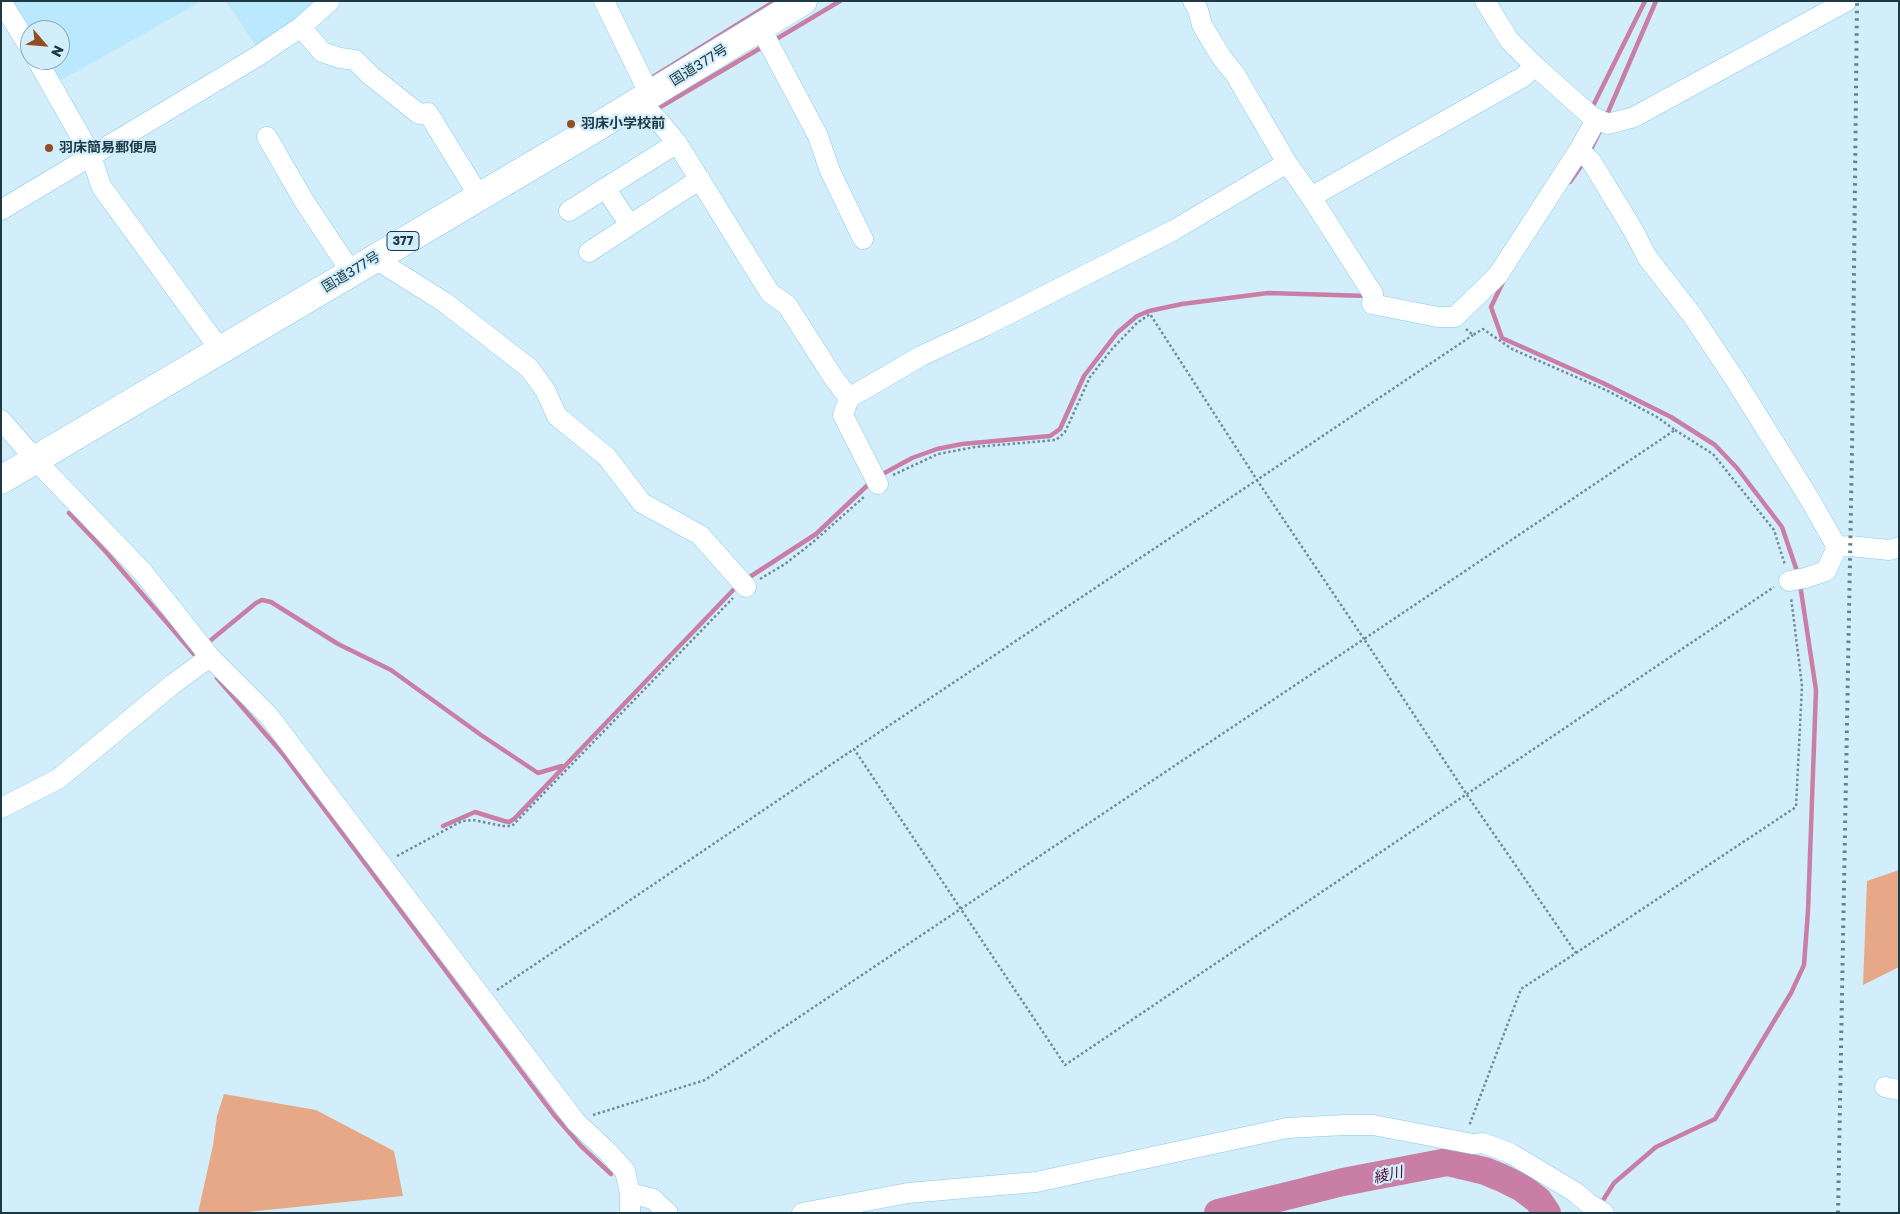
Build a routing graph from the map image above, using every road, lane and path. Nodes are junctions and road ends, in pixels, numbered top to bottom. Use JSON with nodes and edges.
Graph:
{"nodes":[{"id":1,"x":1,"y":1,"type":"edge"},
{"id":2,"x":330,"y":1,"type":"edge"},
{"id":3,"x":604,"y":1,"type":"edge"},
{"id":4,"x":803,"y":1,"type":"edge"},
{"id":5,"x":1193,"y":1,"type":"edge"},
{"id":6,"x":1485,"y":1,"type":"edge"},
{"id":7,"x":1847,"y":1,"type":"edge"},
{"id":8,"x":301,"y":27,"type":"junction"},
{"id":9,"x":20,"y":30,"type":"edge"},
{"id":10,"x":766,"y":38,"type":"junction"},
{"id":11,"x":1535,"y":66,"type":"junction"},
{"id":12,"x":43,"y":70,"type":"edge"},
{"id":13,"x":644,"y":99,"type":"junction"},
{"id":14,"x":1596,"y":119,"type":"junction"},
{"id":15,"x":267,"y":137,"type":"dead end"},
{"id":16,"x":677,"y":143,"type":"junction"},
{"id":17,"x":91,"y":155,"type":"junction"},
{"id":18,"x":1585,"y":156,"type":"junction"},
{"id":19,"x":1287,"y":163,"type":"junction"},
{"id":20,"x":700,"y":179,"type":"junction"},
{"id":21,"x":605,"y":188,"type":"junction"},
{"id":22,"x":479,"y":196,"type":"junction"},
{"id":23,"x":1311,"y":197,"type":"junction"},
{"id":24,"x":1,"y":210,"type":"edge"},
{"id":25,"x":569,"y":211,"type":"dead end"},
{"id":26,"x":630,"y":225,"type":"junction"},
{"id":27,"x":864,"y":239,"type":"dead end"},
{"id":28,"x":589,"y":252,"type":"dead end"},
{"id":29,"x":374,"y":258,"type":"junction"},
{"id":30,"x":350,"y":272,"type":"junction"},
{"id":31,"x":1455,"y":317,"type":"junction"},
{"id":32,"x":1472,"y":335,"type":"junction"},
{"id":33,"x":219,"y":351,"type":"junction"},
{"id":34,"x":849,"y":398,"type":"junction"},
{"id":35,"x":1,"y":420,"type":"edge"},
{"id":36,"x":1676,"y":430,"type":"junction"},
{"id":37,"x":37,"y":460,"type":"junction"},
{"id":38,"x":1,"y":480,"type":"edge"},
{"id":39,"x":1257,"y":480,"type":"junction"},
{"id":40,"x":876,"y":481,"type":"junction"},
{"id":41,"x":1899,"y":547,"type":"edge"},
{"id":42,"x":1837,"y":548,"type":"junction"},
{"id":43,"x":1797,"y":580,"type":"junction"},
{"id":44,"x":743,"y":584,"type":"junction"},
{"id":45,"x":1364,"y":639,"type":"junction"},
{"id":46,"x":205,"y":661,"type":"junction"},
{"id":47,"x":854,"y":749,"type":"junction"},
{"id":48,"x":1467,"y":795,"type":"junction"},
{"id":49,"x":1,"y":808,"type":"edge"},
{"id":50,"x":380,"y":865,"type":"junction"},
{"id":51,"x":961,"y":909,"type":"junction"},
{"id":52,"x":1576,"y":953,"type":"junction"},
{"id":53,"x":483,"y":1000,"type":"junction"},
{"id":54,"x":576,"y":1122,"type":"junction"},
{"id":55,"x":1463,"y":1142,"type":"junction"},
{"id":56,"x":630,"y":1204,"type":"edge"},
{"id":57,"x":1599,"y":1209,"type":"edge"},
{"id":58,"x":668,"y":1213,"type":"edge"},
{"id":59,"x":802,"y":1213,"type":"edge"}],
"edges":[{"from":1,"to":9,"type":"street"},
{"from":2,"to":8,"type":"street"},
{"from":3,"to":13,"type":"street"},
{"from":4,"to":10,"type":"highway","name":"国道377号","number":"377"},
{"from":5,"to":19,"type":"street"},
{"from":6,"to":11,"type":"street"},
{"from":7,"to":14,"type":"street"},
{"from":8,"to":17,"type":"street"},
{"from":8,"to":22,"type":"street"},
{"from":10,"to":13,"type":"highway","name":"国道377号","number":"377"},
{"from":10,"to":27,"type":"street"},
{"from":11,"to":14,"type":"street"},
{"from":11,"to":23,"type":"street"},
{"from":12,"to":17,"type":"street"},
{"from":13,"to":16,"type":"street"},
{"from":13,"to":22,"type":"highway","name":"国道377号","number":"377"},
{"from":14,"to":18,"type":"street"},
{"from":15,"to":30,"type":"street"},
{"from":16,"to":20,"type":"street"},
{"from":16,"to":21,"type":"street"},
{"from":17,"to":24,"type":"street"},
{"from":17,"to":33,"type":"street"},
{"from":18,"to":31,"type":"street"},
{"from":18,"to":42,"type":"street"},
{"from":19,"to":23,"type":"street"},
{"from":19,"to":34,"type":"street"},
{"from":20,"to":26,"type":"street"},
{"from":20,"to":34,"type":"street"},
{"from":21,"to":25,"type":"street"},
{"from":21,"to":26,"type":"street"},
{"from":22,"to":29,"type":"highway","name":"国道377号","number":"377"},
{"from":23,"to":31,"type":"street"},
{"from":26,"to":28,"type":"street"},
{"from":29,"to":30,"type":"highway","name":"国道377号","number":"377"},
{"from":29,"to":44,"type":"street"},
{"from":30,"to":33,"type":"highway","name":"国道377号","number":"377"},
{"from":31,"to":32,"type":"path"},
{"from":32,"to":36,"type":"path"},
{"from":32,"to":39,"type":"path"},
{"from":33,"to":37,"type":"highway","name":"国道377号","number":"377"},
{"from":34,"to":40,"type":"street"},
{"from":35,"to":37,"type":"street"},
{"from":36,"to":43,"type":"path"},
{"from":36,"to":45,"type":"path"},
{"from":37,"to":38,"type":"highway","name":"国道377号","number":"377"},
{"from":37,"to":46,"type":"street"},
{"from":39,"to":40,"type":"path"},
{"from":39,"to":45,"type":"path"},
{"from":39,"to":47,"type":"path"},
{"from":40,"to":44,"type":"path"},
{"from":41,"to":42,"type":"street"},
{"from":42,"to":43,"type":"street"},
{"from":43,"to":48,"type":"path"},
{"from":43,"to":52,"type":"path"},
{"from":44,"to":50,"type":"path"},
{"from":45,"to":48,"type":"path"},
{"from":45,"to":51,"type":"path"},
{"from":46,"to":49,"type":"street"},
{"from":46,"to":50,"type":"street"},
{"from":47,"to":51,"type":"path"},
{"from":47,"to":53,"type":"path"},
{"from":48,"to":51,"type":"path"},
{"from":48,"to":52,"type":"path"},
{"from":50,"to":53,"type":"street"},
{"from":51,"to":54,"type":"path"},
{"from":52,"to":55,"type":"path"},
{"from":53,"to":54,"type":"street"},
{"from":54,"to":56,"type":"street"},
{"from":55,"to":57,"type":"street"},
{"from":55,"to":59,"type":"street"},
{"from":56,"to":58,"type":"street"}]}
